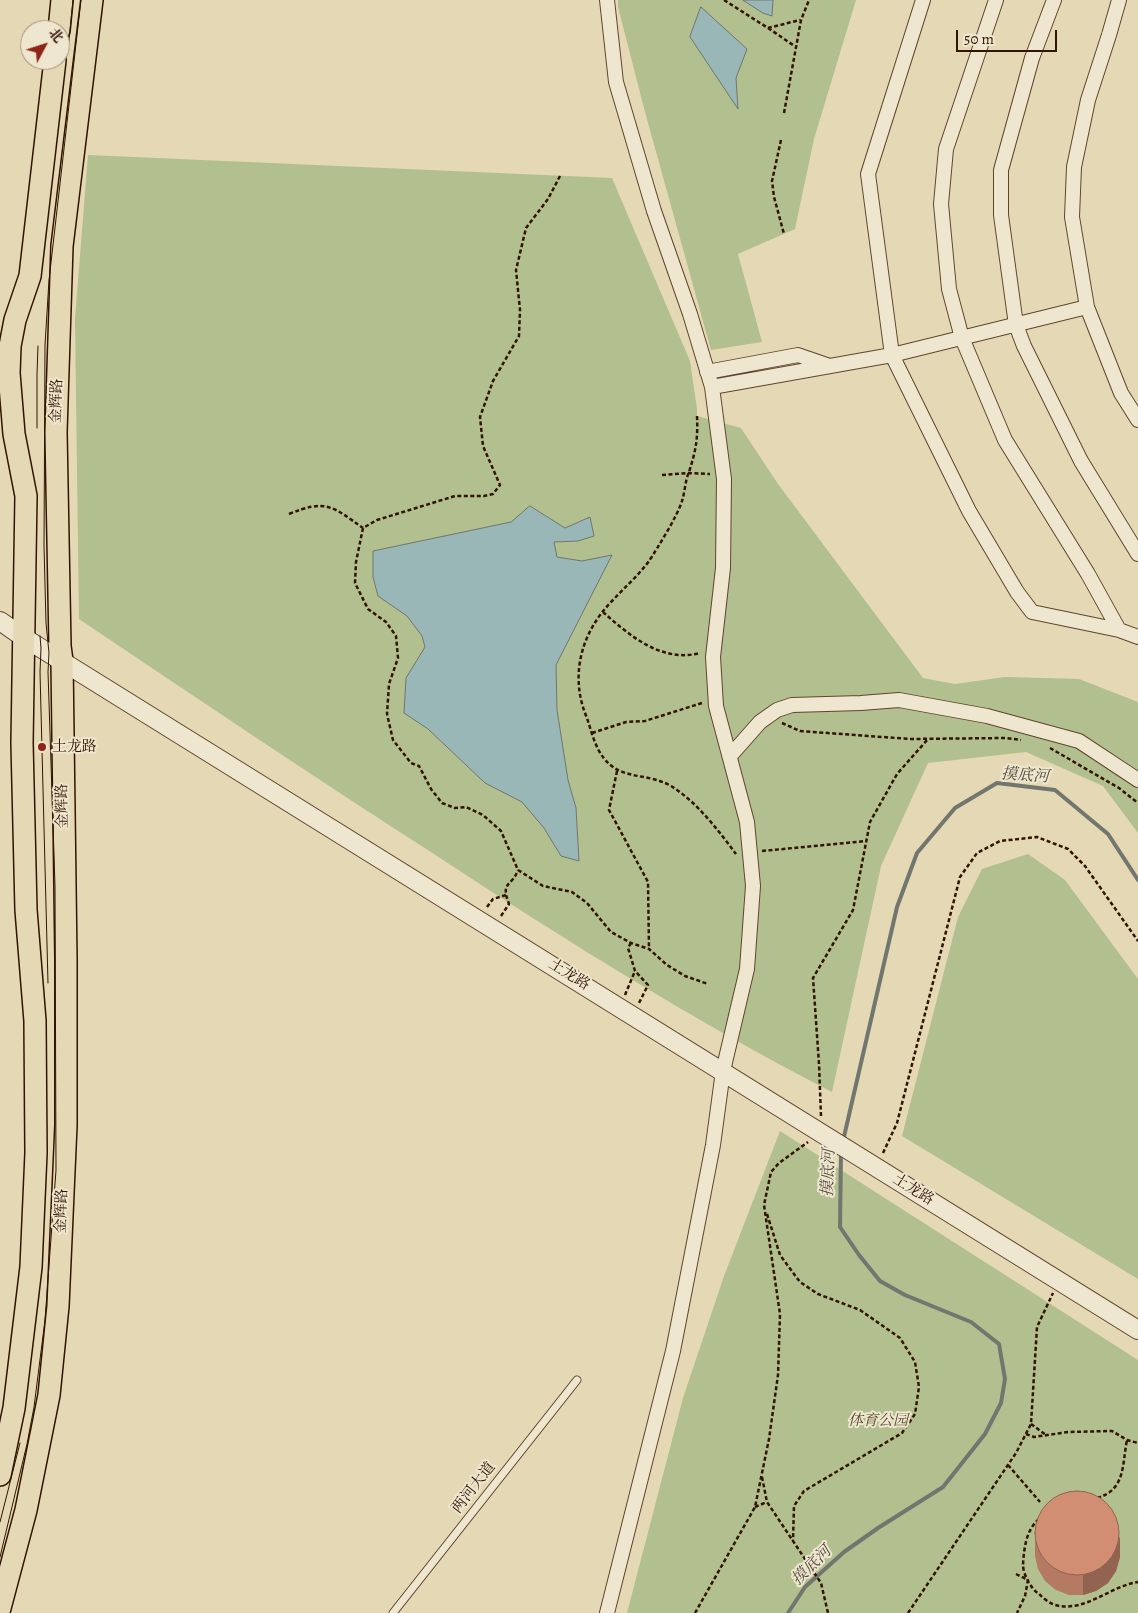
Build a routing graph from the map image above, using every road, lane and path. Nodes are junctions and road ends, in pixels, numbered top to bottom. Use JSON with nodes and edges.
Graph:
{"nodes":[{"id":1,"x":62,"y":0,"type":"edge"},
{"id":2,"x":92,"y":0,"type":"edge"},
{"id":3,"x":607,"y":0,"type":"edge"},
{"id":4,"x":724,"y":0,"type":"edge"},
{"id":5,"x":809,"y":0,"type":"edge"},
{"id":6,"x":923,"y":0,"type":"edge"},
{"id":7,"x":996,"y":0,"type":"edge"},
{"id":8,"x":1054,"y":0,"type":"edge"},
{"id":9,"x":1119,"y":0,"type":"edge"},
{"id":10,"x":60,"y":20,"type":"edge"},
{"id":11,"x":801,"y":20,"type":"junction"},
{"id":12,"x":768,"y":28,"type":"junction"},
{"id":13,"x":796,"y":47,"type":"junction"},
{"id":14,"x":54,"y":70,"type":"edge"},
{"id":15,"x":784,"y":112,"type":"dead end"},
{"id":16,"x":781,"y":140,"type":"dead end"},
{"id":17,"x":560,"y":176,"type":"dead end"},
{"id":18,"x":784,"y":234,"type":"dead end"},
{"id":19,"x":1087,"y":307,"type":"junction"},
{"id":20,"x":1016,"y":324,"type":"junction"},
{"id":21,"x":962,"y":338,"type":"junction"},
{"id":22,"x":892,"y":355,"type":"junction"},
{"id":23,"x":828,"y":366,"type":"junction"},
{"id":24,"x":707,"y":372,"type":"junction"},
{"id":25,"x":712,"y":387,"type":"junction"},
{"id":26,"x":697,"y":416,"type":"dead end"},
{"id":27,"x":1138,"y":420,"type":"edge"},
{"id":28,"x":688,"y":472,"type":"junction"},
{"id":29,"x":724,"y":473,"type":"junction"},
{"id":30,"x":662,"y":475,"type":"dead end"},
{"id":31,"x":289,"y":514,"type":"dead end"},
{"id":32,"x":364,"y":528,"type":"junction"},
{"id":33,"x":1138,"y":554,"type":"edge"},
{"id":34,"x":603,"y":612,"type":"junction"},
{"id":35,"x":0,"y":621,"type":"edge"},
{"id":36,"x":1119,"y":630,"type":"junction"},
{"id":37,"x":23,"y":637,"type":"junction"},
{"id":38,"x":1138,"y":637,"type":"edge"},
{"id":39,"x":714,"y":649,"type":"junction"},
{"id":40,"x":62,"y":661,"type":"junction"},
{"id":41,"x":716,"y":699,"type":"junction"},
{"id":42,"x":768,"y":716,"type":"junction"},
{"id":43,"x":592,"y":733,"type":"junction"},
{"id":44,"x":928,"y":739,"type":"junction"},
{"id":45,"x":1025,"y":741,"type":"dead end"},
{"id":46,"x":1045,"y":745,"type":"dead end"},
{"id":47,"x":730,"y":756,"type":"junction"},
{"id":48,"x":617,"y":771,"type":"junction"},
{"id":49,"x":1138,"y":780,"type":"edge"},
{"id":50,"x":1138,"y":803,"type":"edge"},
{"id":51,"x":866,"y":840,"type":"junction"},
{"id":52,"x":750,"y":853,"type":"junction"},
{"id":53,"x":518,"y":870,"type":"junction"},
{"id":54,"x":506,"y":895,"type":"junction"},
{"id":55,"x":485,"y":923,"type":"junction"},
{"id":56,"x":1138,"y":940,"type":"edge"},
{"id":57,"x":631,"y":943,"type":"junction"},
{"id":58,"x":649,"y":949,"type":"junction"},
{"id":59,"x":636,"y":971,"type":"junction"},
{"id":60,"x":708,"y":984,"type":"dead end"},
{"id":61,"x":626,"y":1011,"type":"junction"},
{"id":62,"x":723,"y":1071,"type":"junction"},
{"id":63,"x":825,"y":1134,"type":"junction"},
{"id":64,"x":877,"y":1167,"type":"junction"},
{"id":65,"x":764,"y":1205,"type":"junction"},
{"id":66,"x":1059,"y":1280,"type":"junction"},
{"id":67,"x":1138,"y":1330,"type":"edge"},
{"id":68,"x":577,"y":1380,"type":"dead end"},
{"id":69,"x":1031,"y":1424,"type":"junction"},
{"id":70,"x":1026,"y":1434,"type":"junction"},
{"id":71,"x":1046,"y":1435,"type":"junction"},
{"id":72,"x":1127,"y":1440,"type":"junction"},
{"id":73,"x":1138,"y":1443,"type":"edge"},
{"id":74,"x":1008,"y":1466,"type":"junction"},
{"id":75,"x":0,"y":1475,"type":"edge"},
{"id":76,"x":762,"y":1476,"type":"junction"},
{"id":77,"x":1092,"y":1499,"type":"edge"},
{"id":78,"x":768,"y":1502,"type":"junction"},
{"id":79,"x":1040,"y":1502,"type":"dead end"},
{"id":80,"x":755,"y":1507,"type":"junction"},
{"id":81,"x":1042,"y":1517,"type":"edge"},
{"id":82,"x":793,"y":1541,"type":"junction"},
{"id":83,"x":1016,"y":1574,"type":"dead end"},
{"id":84,"x":1028,"y":1580,"type":"junction"},
{"id":85,"x":1138,"y":1582,"type":"edge"},
{"id":86,"x":0,"y":1608,"type":"edge"},
{"id":87,"x":393,"y":1613,"type":"edge"},
{"id":88,"x":607,"y":1613,"type":"edge"},
{"id":89,"x":695,"y":1613,"type":"edge"},
{"id":90,"x":828,"y":1613,"type":"edge"},
{"id":91,"x":908,"y":1613,"type":"edge"},
{"id":92,"x":1017,"y":1613,"type":"edge"}],
"edges":[{"from":1,"to":10,"type":"main road"},
{"from":2,"to":40,"type":"main road","name":"金辉路"},
{"from":3,"to":24,"type":"street"},
{"from":4,"to":12,"type":"path"},
{"from":5,"to":11,"type":"path"},
{"from":6,"to":22,"type":"street"},
{"from":7,"to":21,"type":"street"},
{"from":8,"to":20,"type":"street"},
{"from":9,"to":19,"type":"street"},
{"from":11,"to":12,"type":"path"},
{"from":11,"to":13,"type":"path"},
{"from":12,"to":13,"type":"path"},
{"from":13,"to":15,"type":"path"},
{"from":14,"to":37,"type":"main road","name":"金辉路"},
{"from":16,"to":18,"type":"path"},
{"from":17,"to":32,"type":"path"},
{"from":19,"to":20,"type":"street"},
{"from":19,"to":27,"type":"street"},
{"from":20,"to":21,"type":"street"},
{"from":20,"to":33,"type":"street"},
{"from":21,"to":22,"type":"street"},
{"from":21,"to":36,"type":"street"},
{"from":22,"to":23,"type":"street"},
{"from":22,"to":36,"type":"street"},
{"from":23,"to":24,"type":"street"},
{"from":23,"to":25,"type":"street"},
{"from":24,"to":25,"type":"street"},
{"from":25,"to":29,"type":"street"},
{"from":26,"to":28,"type":"path"},
{"from":28,"to":29,"type":"path"},
{"from":28,"to":30,"type":"path"},
{"from":28,"to":34,"type":"path"},
{"from":29,"to":39,"type":"street"},
{"from":31,"to":32,"type":"path"},
{"from":32,"to":53,"type":"path"},
{"from":34,"to":39,"type":"path"},
{"from":34,"to":43,"type":"path"},
{"from":35,"to":37,"type":"street","name":"土龙路"},
{"from":36,"to":38,"type":"street"},
{"from":37,"to":40,"type":"street","name":"土龙路"},
{"from":37,"to":75,"type":"main road","name":"金辉路"},
{"from":39,"to":41,"type":"street"},
{"from":40,"to":55,"type":"street","name":"土龙路"},
{"from":40,"to":86,"type":"main road","name":"金辉路"},
{"from":41,"to":43,"type":"path"},
{"from":41,"to":47,"type":"street"},
{"from":42,"to":44,"type":"path"},
{"from":42,"to":47,"type":"street"},
{"from":42,"to":49,"type":"street"},
{"from":43,"to":48,"type":"path"},
{"from":44,"to":45,"type":"path"},
{"from":44,"to":51,"type":"path"},
{"from":46,"to":50,"type":"path"},
{"from":47,"to":52,"type":"street"},
{"from":48,"to":52,"type":"path"},
{"from":48,"to":58,"type":"path"},
{"from":51,"to":52,"type":"path"},
{"from":51,"to":63,"type":"path"},
{"from":52,"to":62,"type":"street"},
{"from":53,"to":54,"type":"path"},
{"from":53,"to":57,"type":"path"},
{"from":54,"to":55,"type":"path"},
{"from":54,"to":55,"type":"path"},
{"from":55,"to":61,"type":"street","name":"土龙路"},
{"from":56,"to":64,"type":"path"},
{"from":57,"to":58,"type":"path"},
{"from":57,"to":59,"type":"path"},
{"from":58,"to":60,"type":"path"},
{"from":59,"to":61,"type":"path"},
{"from":59,"to":61,"type":"path"},
{"from":61,"to":62,"type":"street","name":"土龙路"},
{"from":62,"to":63,"type":"street","name":"土龙路"},
{"from":62,"to":88,"type":"street"},
{"from":63,"to":64,"type":"street","name":"土龙路"},
{"from":63,"to":65,"type":"path"},
{"from":64,"to":66,"type":"street","name":"土龙路"},
{"from":65,"to":76,"type":"path"},
{"from":65,"to":82,"type":"path"},
{"from":66,"to":67,"type":"street","name":"土龙路"},
{"from":66,"to":69,"type":"path"},
{"from":68,"to":87,"type":"lane","name":"两河大道"},
{"from":69,"to":70,"type":"path"},
{"from":69,"to":71,"type":"path"},
{"from":70,"to":71,"type":"path"},
{"from":70,"to":74,"type":"path"},
{"from":71,"to":72,"type":"path"},
{"from":72,"to":73,"type":"path"},
{"from":72,"to":77,"type":"path"},
{"from":74,"to":79,"type":"path"},
{"from":74,"to":91,"type":"path"},
{"from":76,"to":78,"type":"path"},
{"from":76,"to":80,"type":"path"},
{"from":78,"to":80,"type":"path"},
{"from":78,"to":82,"type":"path"},
{"from":80,"to":89,"type":"path"},
{"from":81,"to":84,"type":"path"},
{"from":82,"to":90,"type":"path"},
{"from":83,"to":84,"type":"path"},
{"from":84,"to":85,"type":"path"},
{"from":84,"to":92,"type":"path"}]}
